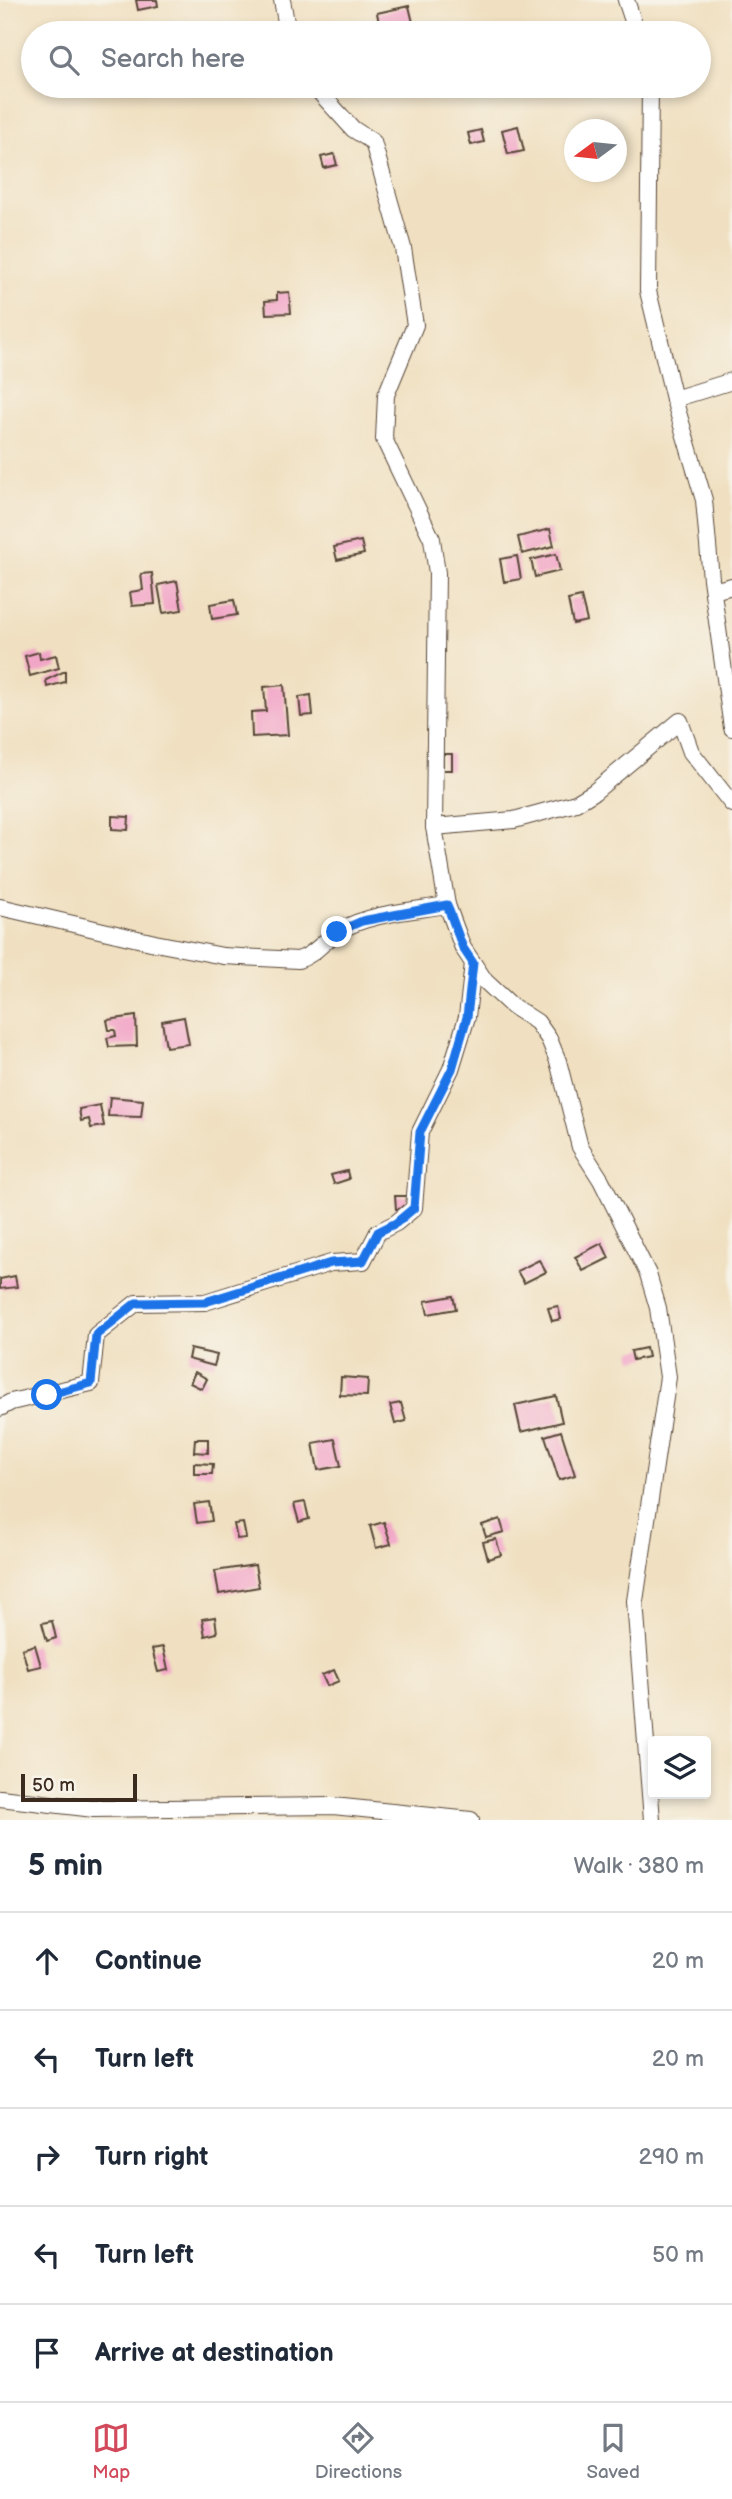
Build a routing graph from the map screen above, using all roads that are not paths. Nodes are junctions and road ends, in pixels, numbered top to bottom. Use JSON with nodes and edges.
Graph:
{"nodes":[{"id":1,"x":282,"y":0,"type":"edge"},
{"id":2,"x":626,"y":0,"type":"edge"},
{"id":3,"x":286,"y":21,"type":"edge"},
{"id":4,"x":633,"y":21,"type":"edge"},
{"id":5,"x":325,"y":98,"type":"edge"},
{"id":6,"x":650,"y":98,"type":"edge"},
{"id":7,"x":732,"y":381,"type":"edge"},
{"id":8,"x":674,"y":399,"type":"junction"},
{"id":9,"x":732,"y":586,"type":"edge"},
{"id":10,"x":713,"y":592,"type":"junction"},
{"id":11,"x":732,"y":728,"type":"edge"},
{"id":12,"x":732,"y":804,"type":"edge"},
{"id":13,"x":435,"y":827,"type":"junction"},
{"id":14,"x":447,"y":905,"type":"junction"},
{"id":15,"x":0,"y":906,"type":"edge"},
{"id":16,"x":473,"y":963,"type":"junction"},
{"id":17,"x":0,"y":1408,"type":"edge"},
{"id":18,"x":0,"y":1798,"type":"edge"},
{"id":19,"x":471,"y":1820,"type":"edge"},
{"id":20,"x":652,"y":1820,"type":"edge"}],
"edges":[{"from":1,"to":3,"type":"street"},
{"from":2,"to":4,"type":"street"},
{"from":5,"to":13,"type":"street"},
{"from":6,"to":8,"type":"street"},
{"from":7,"to":8,"type":"street"},
{"from":8,"to":10,"type":"street"},
{"from":9,"to":10,"type":"street"},
{"from":10,"to":11,"type":"street"},
{"from":12,"to":13,"type":"street"},
{"from":13,"to":14,"type":"street"},
{"from":14,"to":15,"type":"street"},
{"from":14,"to":16,"type":"street"},
{"from":16,"to":17,"type":"street"},
{"from":16,"to":20,"type":"street"},
{"from":18,"to":19,"type":"street"}]}
